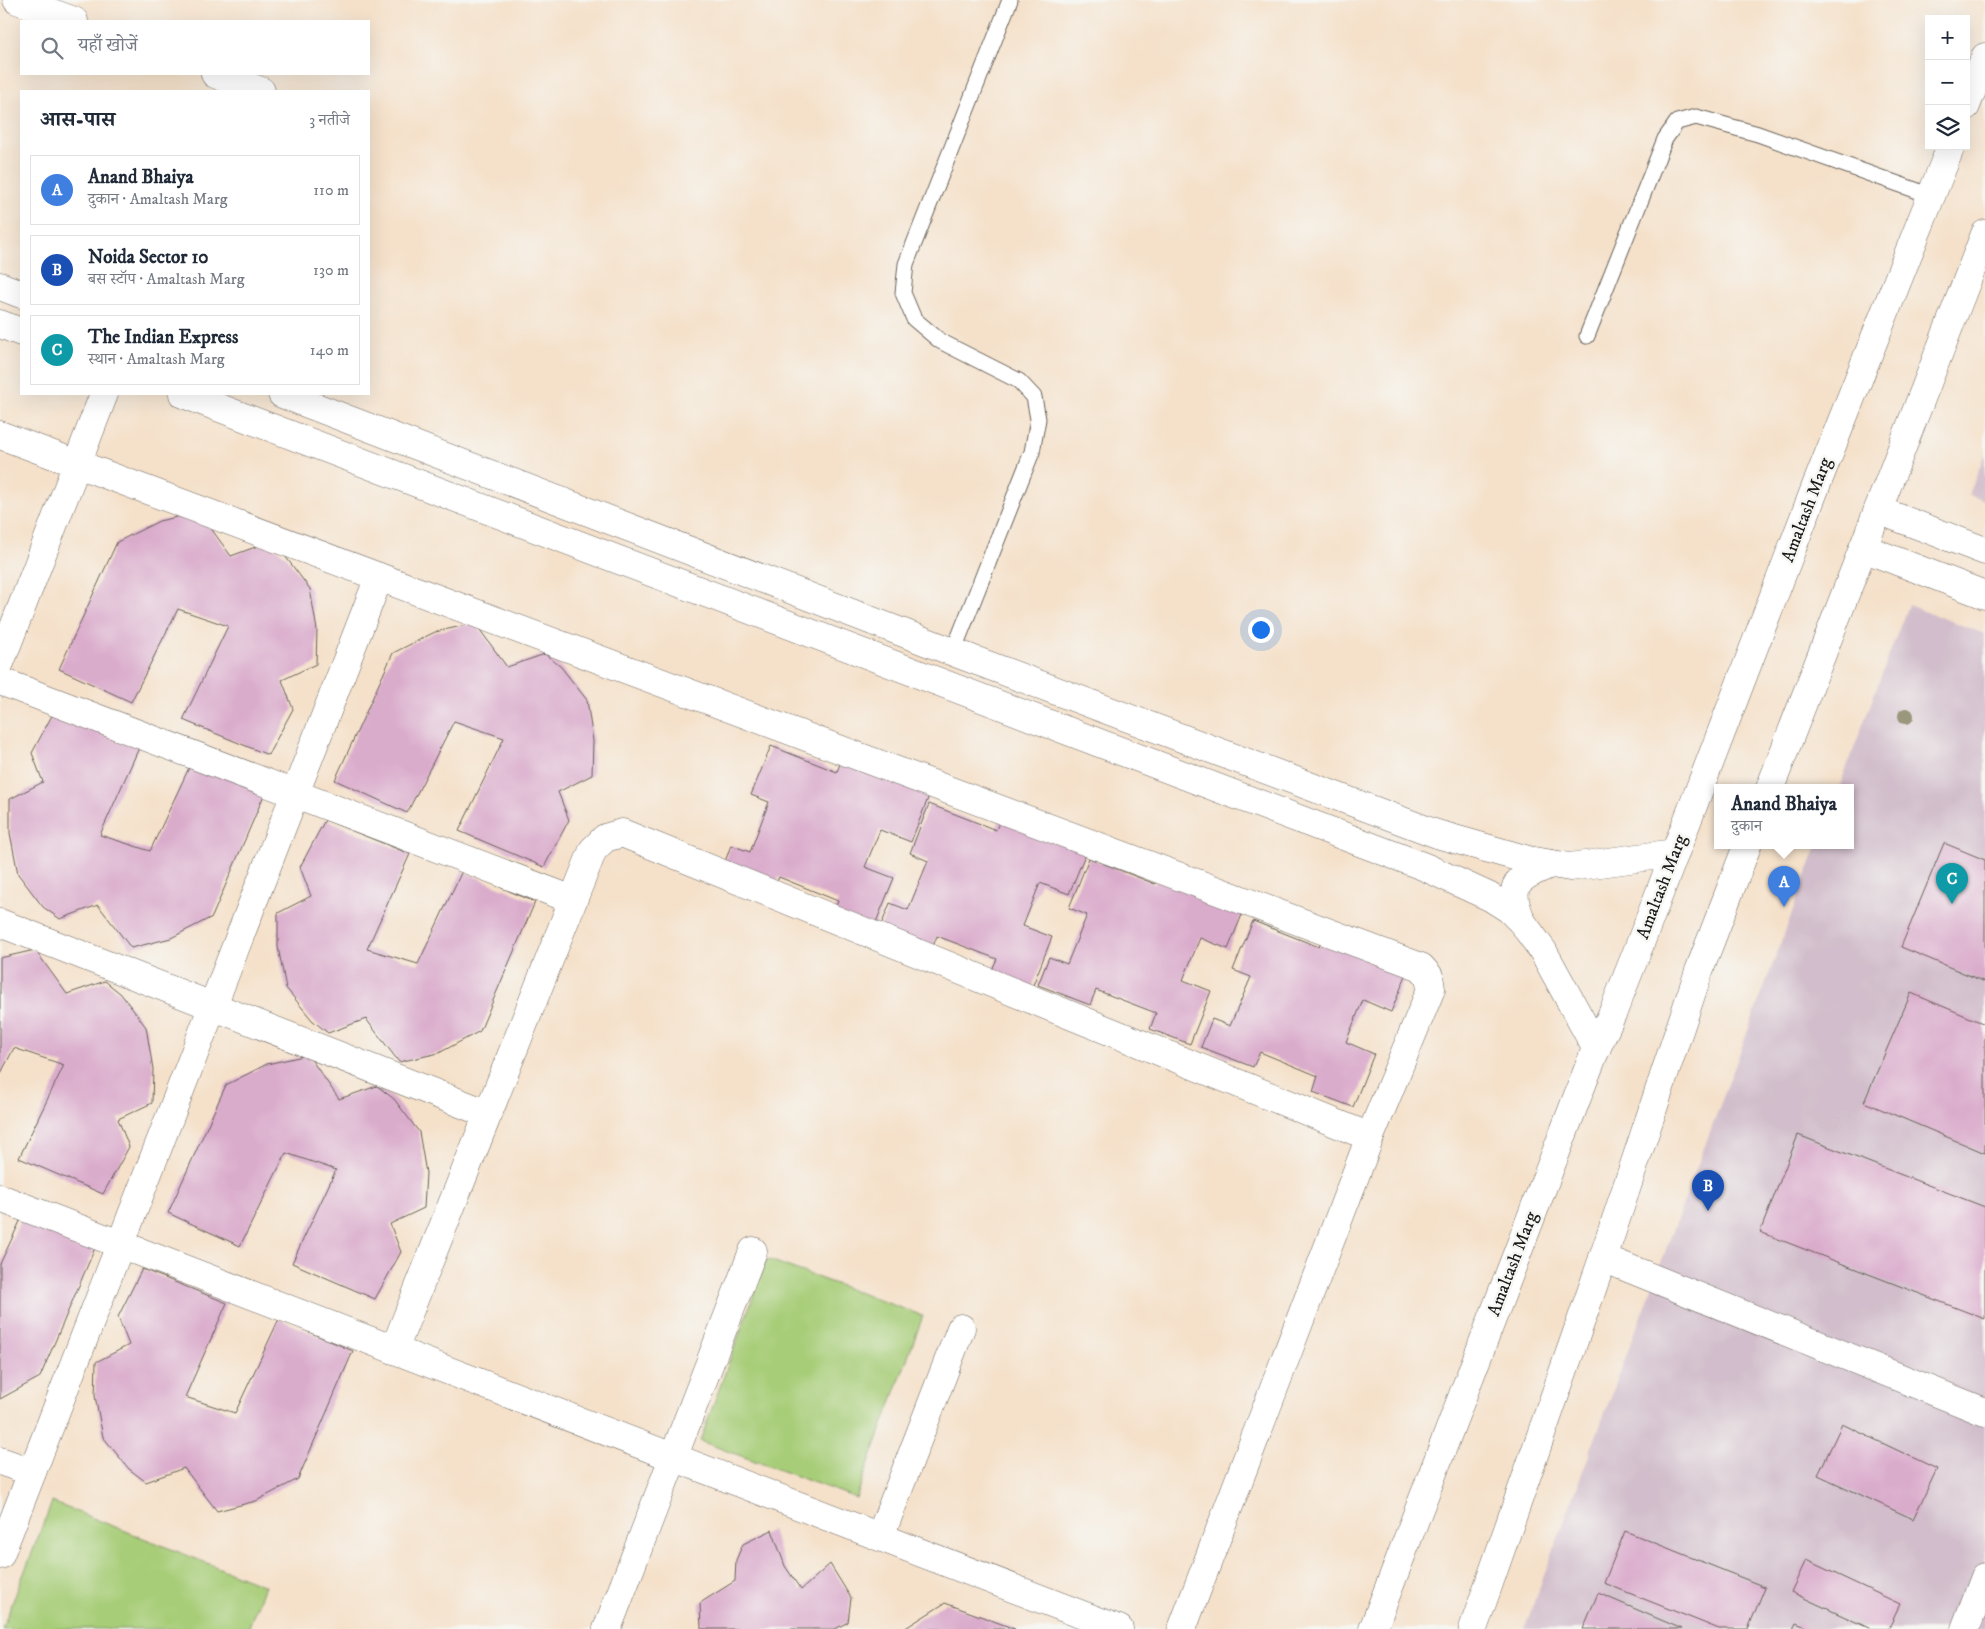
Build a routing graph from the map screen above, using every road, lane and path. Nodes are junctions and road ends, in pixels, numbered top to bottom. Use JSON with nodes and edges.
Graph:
{"nodes":[{"id":1,"x":17,"y":0,"type":"edge"},
{"id":2,"x":1010,"y":0,"type":"edge"},
{"id":3,"x":71,"y":20,"type":"edge"},
{"id":4,"x":1985,"y":57,"type":"edge"},
{"id":5,"x":218,"y":75,"type":"edge"},
{"id":6,"x":259,"y":90,"type":"edge"},
{"id":7,"x":1966,"y":105,"type":"edge"},
{"id":8,"x":1949,"y":150,"type":"edge"},
{"id":9,"x":1932,"y":196,"type":"junction"},
{"id":10,"x":1985,"y":234,"type":"edge"},
{"id":11,"x":0,"y":286,"type":"edge"},
{"id":12,"x":20,"y":294,"type":"edge"},
{"id":13,"x":0,"y":324,"type":"edge"},
{"id":14,"x":20,"y":332,"type":"edge"},
{"id":15,"x":1587,"y":336,"type":"dead end"},
{"id":16,"x":104,"y":395,"type":"edge"},
{"id":17,"x":186,"y":395,"type":"edge"},
{"id":18,"x":285,"y":395,"type":"edge"},
{"id":19,"x":0,"y":435,"type":"edge"},
{"id":20,"x":77,"y":464,"type":"junction"},
{"id":21,"x":1878,"y":510,"type":"junction"},
{"id":22,"x":1863,"y":548,"type":"junction"},
{"id":23,"x":1985,"y":551,"type":"edge"},
{"id":24,"x":379,"y":577,"type":"junction"},
{"id":25,"x":1985,"y":595,"type":"edge"},
{"id":26,"x":953,"y":652,"type":"junction"},
{"id":27,"x":0,"y":663,"type":"edge"},
{"id":28,"x":0,"y":682,"type":"edge"},
{"id":29,"x":1215,"y":749,"type":"junction"},
{"id":30,"x":1202,"y":783,"type":"junction"},
{"id":31,"x":1772,"y":784,"type":"edge"},
{"id":32,"x":295,"y":794,"type":"junction"},
{"id":33,"x":1746,"y":849,"type":"edge"},
{"id":34,"x":1675,"y":853,"type":"junction"},
{"id":35,"x":1551,"y":864,"type":"junction"},
{"id":36,"x":573,"y":900,"type":"junction"},
{"id":37,"x":1522,"y":922,"type":"junction"},
{"id":38,"x":0,"y":923,"type":"edge"},
{"id":39,"x":213,"y":1006,"type":"junction"},
{"id":40,"x":1596,"y":1048,"type":"junction"},
{"id":41,"x":488,"y":1114,"type":"junction"},
{"id":42,"x":1370,"y":1137,"type":"junction"},
{"id":43,"x":0,"y":1198,"type":"edge"},
{"id":44,"x":120,"y":1244,"type":"junction"},
{"id":45,"x":753,"y":1251,"type":"dead end"},
{"id":46,"x":1603,"y":1258,"type":"junction"},
{"id":47,"x":960,"y":1328,"type":"dead end"},
{"id":48,"x":394,"y":1350,"type":"junction"},
{"id":49,"x":1985,"y":1412,"type":"edge"},
{"id":50,"x":673,"y":1458,"type":"junction"},
{"id":51,"x":0,"y":1461,"type":"edge"},
{"id":52,"x":32,"y":1472,"type":"junction"},
{"id":53,"x":880,"y":1538,"type":"junction"},
{"id":54,"x":0,"y":1555,"type":"edge"},
{"id":55,"x":1985,"y":1577,"type":"edge"},
{"id":56,"x":606,"y":1629,"type":"edge"},
{"id":57,"x":1119,"y":1629,"type":"edge"},
{"id":58,"x":1182,"y":1629,"type":"edge"},
{"id":59,"x":1373,"y":1629,"type":"edge"},
{"id":60,"x":1473,"y":1629,"type":"edge"},
{"id":61,"x":1965,"y":1629,"type":"edge"}],
"edges":[{"from":1,"to":3,"type":"street"},
{"from":2,"to":26,"type":"lane"},
{"from":4,"to":7,"type":"street"},
{"from":5,"to":6,"type":"street"},
{"from":8,"to":9,"type":"street","name":"Amaltash Marg"},
{"from":9,"to":15,"type":"lane"},
{"from":9,"to":34,"type":"street","name":"Amaltash Marg"},
{"from":10,"to":21,"type":"street"},
{"from":11,"to":12,"type":"street"},
{"from":13,"to":14,"type":"street"},
{"from":16,"to":20,"type":"street"},
{"from":17,"to":30,"type":"street"},
{"from":18,"to":26,"type":"street"},
{"from":19,"to":20,"type":"street"},
{"from":20,"to":24,"type":"street"},
{"from":20,"to":27,"type":"street"},
{"from":21,"to":22,"type":"street"},
{"from":21,"to":23,"type":"street"},
{"from":22,"to":25,"type":"street"},
{"from":22,"to":31,"type":"street"},
{"from":24,"to":32,"type":"street"},
{"from":24,"to":42,"type":"street"},
{"from":26,"to":29,"type":"street"},
{"from":28,"to":32,"type":"street"},
{"from":29,"to":30,"type":"street"},
{"from":29,"to":35,"type":"street"},
{"from":30,"to":37,"type":"street"},
{"from":32,"to":36,"type":"street"},
{"from":32,"to":39,"type":"street"},
{"from":33,"to":46,"type":"street"},
{"from":34,"to":35,"type":"street"},
{"from":34,"to":40,"type":"street","name":"Amaltash Marg"},
{"from":35,"to":37,"type":"street"},
{"from":36,"to":41,"type":"street"},
{"from":36,"to":42,"type":"street"},
{"from":37,"to":40,"type":"street"},
{"from":38,"to":39,"type":"street"},
{"from":39,"to":41,"type":"street"},
{"from":39,"to":44,"type":"street"},
{"from":40,"to":59,"type":"street","name":"Amaltash Marg"},
{"from":41,"to":48,"type":"street"},
{"from":42,"to":58,"type":"street"},
{"from":43,"to":44,"type":"street"},
{"from":44,"to":48,"type":"street"},
{"from":44,"to":52,"type":"street"},
{"from":45,"to":50,"type":"street"},
{"from":46,"to":49,"type":"street"},
{"from":46,"to":60,"type":"street"},
{"from":47,"to":53,"type":"street"},
{"from":48,"to":50,"type":"street"},
{"from":50,"to":53,"type":"street"},
{"from":50,"to":56,"type":"street"},
{"from":51,"to":52,"type":"street"},
{"from":52,"to":54,"type":"street"},
{"from":53,"to":57,"type":"street"},
{"from":55,"to":61,"type":"street"}]}
